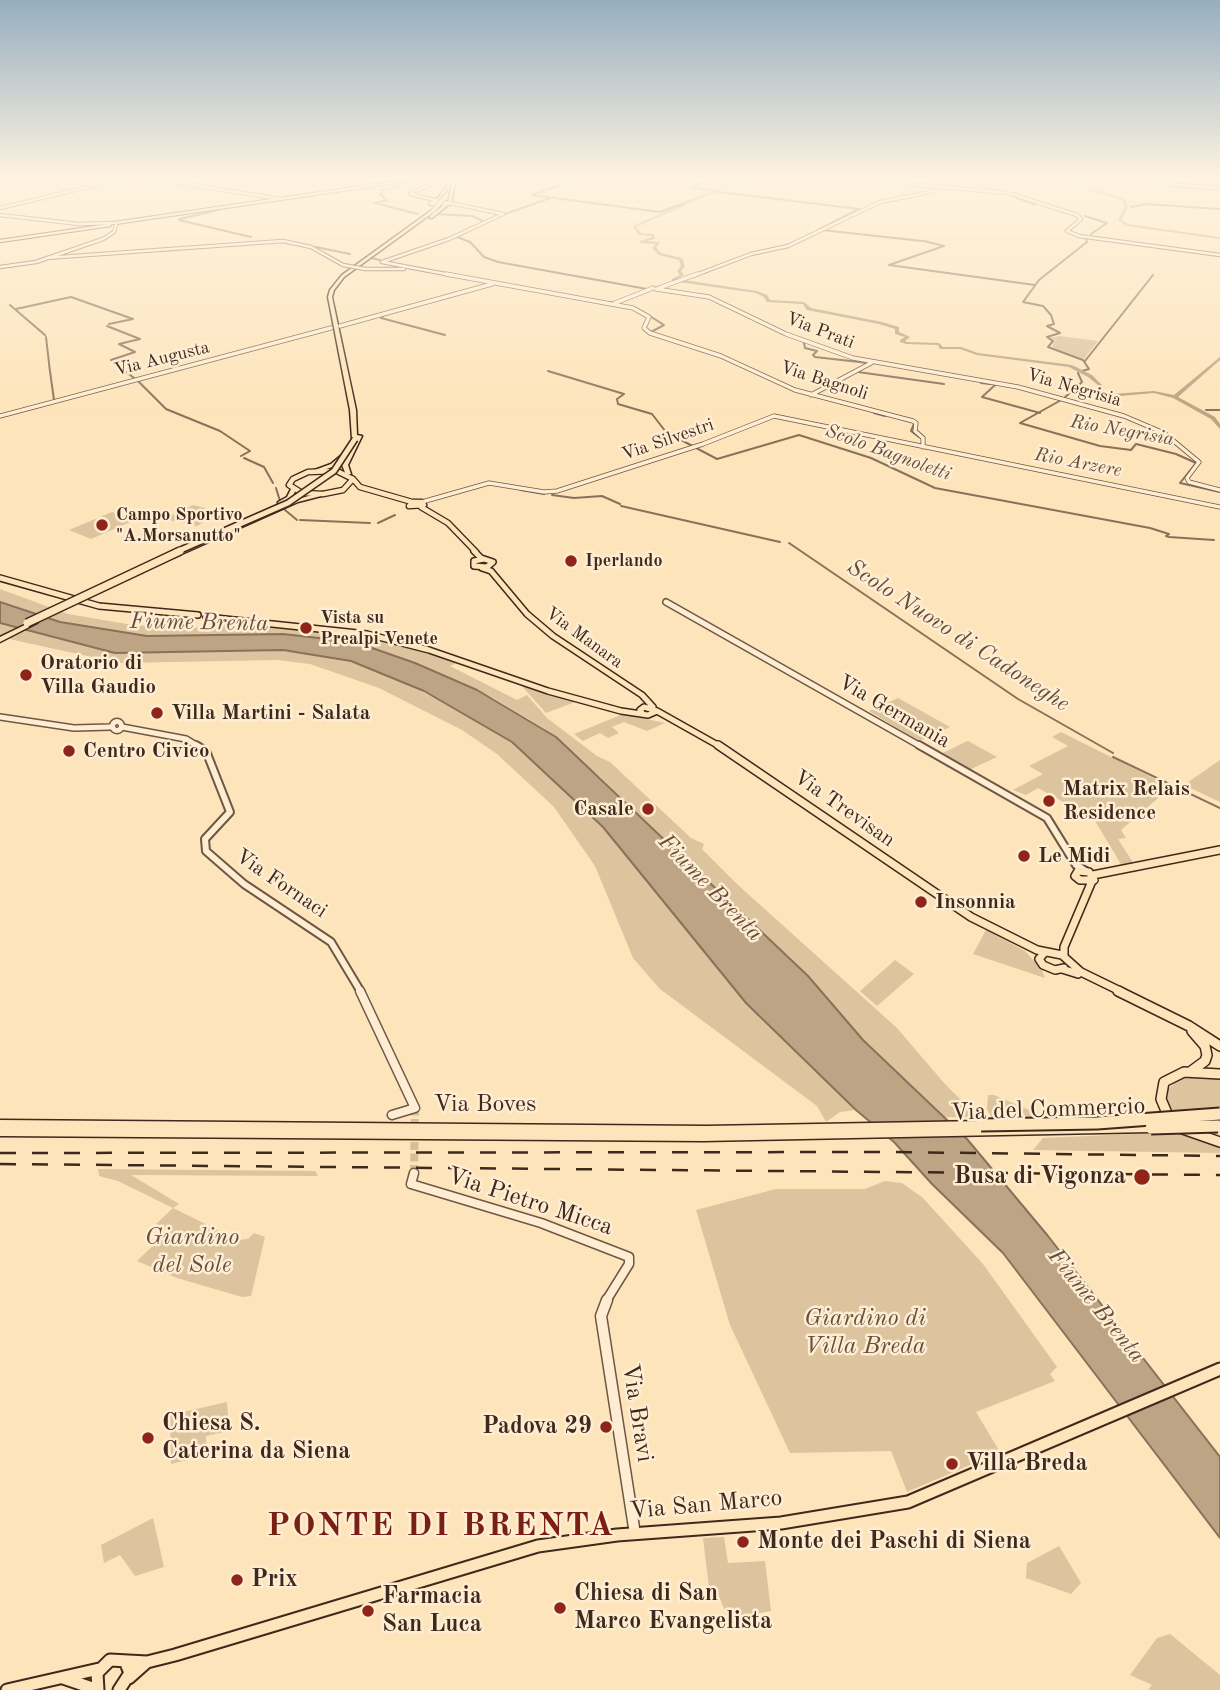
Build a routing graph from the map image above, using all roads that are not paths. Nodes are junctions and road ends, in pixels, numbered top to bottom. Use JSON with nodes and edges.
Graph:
{"nodes":[{"id":1,"x":53,"y":256,"type":"edge"},
{"id":2,"x":64,"y":256,"type":"edge"},
{"id":3,"x":327,"y":256,"type":"edge"},
{"id":4,"x":370,"y":256,"type":"edge"},
{"id":5,"x":400,"y":256,"type":"edge"},
{"id":6,"x":747,"y":256,"type":"edge"},
{"id":7,"x":50,"y":257,"type":"junction"},
{"id":8,"x":0,"y":267,"type":"edge"},
{"id":9,"x":403,"y":268,"type":"junction"},
{"id":10,"x":494,"y":283,"type":"junction"},
{"id":11,"x":656,"y":289,"type":"junction"},
{"id":12,"x":613,"y":303,"type":"junction"},
{"id":13,"x":340,"y":326,"type":"dead end"},
{"id":14,"x":331,"y":328,"type":"dead end"},
{"id":15,"x":871,"y":363,"type":"junction"},
{"id":16,"x":811,"y":395,"type":"junction"},
{"id":17,"x":351,"y":401,"type":"junction"},
{"id":18,"x":0,"y":416,"type":"edge"},
{"id":19,"x":923,"y":447,"type":"junction"},
{"id":20,"x":315,"y":471,"type":"junction"},
{"id":21,"x":350,"y":477,"type":"junction"},
{"id":22,"x":292,"y":490,"type":"junction"},
{"id":23,"x":1220,"y":490,"type":"edge"},
{"id":24,"x":375,"y":491,"type":"junction"},
{"id":25,"x":335,"y":492,"type":"junction"},
{"id":26,"x":323,"y":494,"type":"junction"},
{"id":27,"x":421,"y":504,"type":"junction"},
{"id":28,"x":1220,"y":507,"type":"edge"},
{"id":29,"x":246,"y":522,"type":"junction"},
{"id":30,"x":479,"y":558,"type":"junction"},
{"id":31,"x":154,"y":563,"type":"junction"},
{"id":32,"x":491,"y":569,"type":"junction"},
{"id":33,"x":0,"y":578,"type":"edge"},
{"id":34,"x":666,"y":602,"type":"dead end"},
{"id":35,"x":0,"y":638,"type":"edge"},
{"id":36,"x":636,"y":692,"type":"junction"},
{"id":37,"x":656,"y":709,"type":"junction"},
{"id":38,"x":644,"y":711,"type":"junction"},
{"id":39,"x":0,"y":717,"type":"edge"},
{"id":40,"x":674,"y":721,"type":"junction"},
{"id":41,"x":1220,"y":850,"type":"edge"},
{"id":42,"x":1076,"y":869,"type":"joint"},
{"id":43,"x":1088,"y":879,"type":"junction"},
{"id":44,"x":1064,"y":947,"type":"junction"},
{"id":45,"x":1045,"y":954,"type":"junction"},
{"id":46,"x":1065,"y":963,"type":"junction"},
{"id":47,"x":1220,"y":1046,"type":"edge"},
{"id":48,"x":1190,"y":1072,"type":"junction"},
{"id":49,"x":1220,"y":1074,"type":"edge"},
{"id":50,"x":1220,"y":1114,"type":"edge"},
{"id":51,"x":392,"y":1115,"type":"dead end"},
{"id":52,"x":0,"y":1124,"type":"edge"},
{"id":53,"x":975,"y":1126,"type":"joint"},
{"id":54,"x":1220,"y":1126,"type":"edge"},
{"id":55,"x":0,"y":1132,"type":"edge"},
{"id":56,"x":835,"y":1132,"type":"junction"},
{"id":57,"x":918,"y":1135,"type":"joint"},
{"id":58,"x":1219,"y":1142,"type":"edge"},
{"id":59,"x":414,"y":1173,"type":"dead end"},
{"id":60,"x":606,"y":1301,"type":"joint"},
{"id":61,"x":1220,"y":1369,"type":"edge"},
{"id":62,"x":635,"y":1534,"type":"junction"},
{"id":63,"x":125,"y":1661,"type":"junction"},
{"id":64,"x":147,"y":1662,"type":"junction"},
{"id":65,"x":99,"y":1669,"type":"junction"},
{"id":66,"x":63,"y":1678,"type":"junction"},
{"id":67,"x":125,"y":1685,"type":"edge"},
{"id":68,"x":8,"y":1690,"type":"edge"},
{"id":69,"x":98,"y":1690,"type":"edge"}],
"edges":[{"from":1,"to":7,"type":"street"},
{"from":2,"to":7,"type":"street","bridge":true},
{"from":3,"to":9,"type":"street","bridge":true},
{"from":4,"to":17,"type":"highway"},
{"from":5,"to":9,"type":"street","name":"Via Bagnoli"},
{"from":6,"to":11,"type":"street"},
{"from":7,"to":8,"type":"street"},
{"from":9,"to":10,"type":"street","name":"Via Bagnoli"},
{"from":10,"to":12,"type":"street","name":"Via Bagnoli"},
{"from":10,"to":13,"type":"street"},
{"from":11,"to":12,"type":"street"},
{"from":11,"to":15,"type":"street","name":"Via Prati"},
{"from":12,"to":16,"type":"street","name":"Via Bagnoli"},
{"from":14,"to":18,"type":"street","name":"Via Augusta"},
{"from":15,"to":16,"type":"street","name":"Via Prati"},
{"from":15,"to":23,"type":"street","name":"Via Negrisia"},
{"from":16,"to":19,"type":"street","name":"Via Bagnoli"},
{"from":17,"to":20,"type":"highway"},
{"from":17,"to":21,"type":"highway"},
{"from":17,"to":31,"type":"highway","bridge":true},
{"from":19,"to":27,"type":"street","name":"Via Silvestri"},
{"from":19,"to":28,"type":"street"},
{"from":20,"to":21,"type":"main road"},
{"from":20,"to":22,"type":"main road"},
{"from":21,"to":24,"type":"main road"},
{"from":21,"to":25,"type":"main road"},
{"from":22,"to":26,"type":"main road"},
{"from":22,"to":29,"type":"highway"},
{"from":24,"to":25,"type":"main road"},
{"from":24,"to":27,"type":"main road"},
{"from":25,"to":26,"type":"main road"},
{"from":26,"to":29,"type":"highway"},
{"from":27,"to":30,"type":"main road"},
{"from":29,"to":31,"type":"highway","bridge":true},
{"from":30,"to":32,"type":"main road"},
{"from":30,"to":32,"type":"main road","name":"Via Manara"},
{"from":31,"to":35,"type":"highway","bridge":true},
{"from":32,"to":36,"type":"main road","name":"Via Manara"},
{"from":33,"to":38,"type":"main road","name":"Via Trevisan"},
{"from":34,"to":42,"type":"street","name":"Via Germania"},
{"from":36,"to":37,"type":"main road","name":"Via Manara"},
{"from":36,"to":38,"type":"main road","name":"Via Manara"},
{"from":37,"to":38,"type":"main road"},
{"from":37,"to":40,"type":"main road","name":"Via Trevisan"},
{"from":38,"to":40,"type":"main road","name":"Via Trevisan"},
{"from":39,"to":51,"type":"street","name":"Via Fornaci"},
{"from":40,"to":45,"type":"main road","name":"Via Trevisan"},
{"from":41,"to":43,"type":"main road"},
{"from":42,"to":43,"type":"main road"},
{"from":43,"to":44,"type":"main road"},
{"from":44,"to":45,"type":"main road"},
{"from":44,"to":46,"type":"main road"},
{"from":45,"to":46,"type":"main road"},
{"from":45,"to":46,"type":"main road"},
{"from":46,"to":47,"type":"main road"},
{"from":46,"to":48,"type":"main road"},
{"from":48,"to":49,"type":"main road"},
{"from":48,"to":58,"type":"main road","name":"Via del Commercio"},
{"from":50,"to":53,"type":"highway","name":"Via del Commercio","bridge":true},
{"from":52,"to":56,"type":"highway","name":"Via Boves"},
{"from":53,"to":56,"type":"highway","name":"Via Boves"},
{"from":54,"to":57,"type":"highway","name":"Via del Commercio","bridge":true},
{"from":55,"to":56,"type":"highway","name":"Via Boves"},
{"from":56,"to":57,"type":"highway","name":"Via Boves"},
{"from":59,"to":60,"type":"street","name":"Via Pietro Micca"},
{"from":60,"to":62,"type":"street","name":"Via Bravi"},
{"from":61,"to":62,"type":"main road","name":"Via San Marco"},
{"from":62,"to":64,"type":"main road","name":"Via San Marco"},
{"from":63,"to":64,"type":"main road","name":"Via San Marco"},
{"from":63,"to":65,"type":"main road","name":"Via San Marco"},
{"from":63,"to":67,"type":"main road"},
{"from":64,"to":67,"type":"main road","name":"Via San Marco"},
{"from":65,"to":66,"type":"main road"},
{"from":65,"to":69,"type":"main road"},
{"from":66,"to":68,"type":"main road"},
{"from":66,"to":69,"type":"main road"}]}
